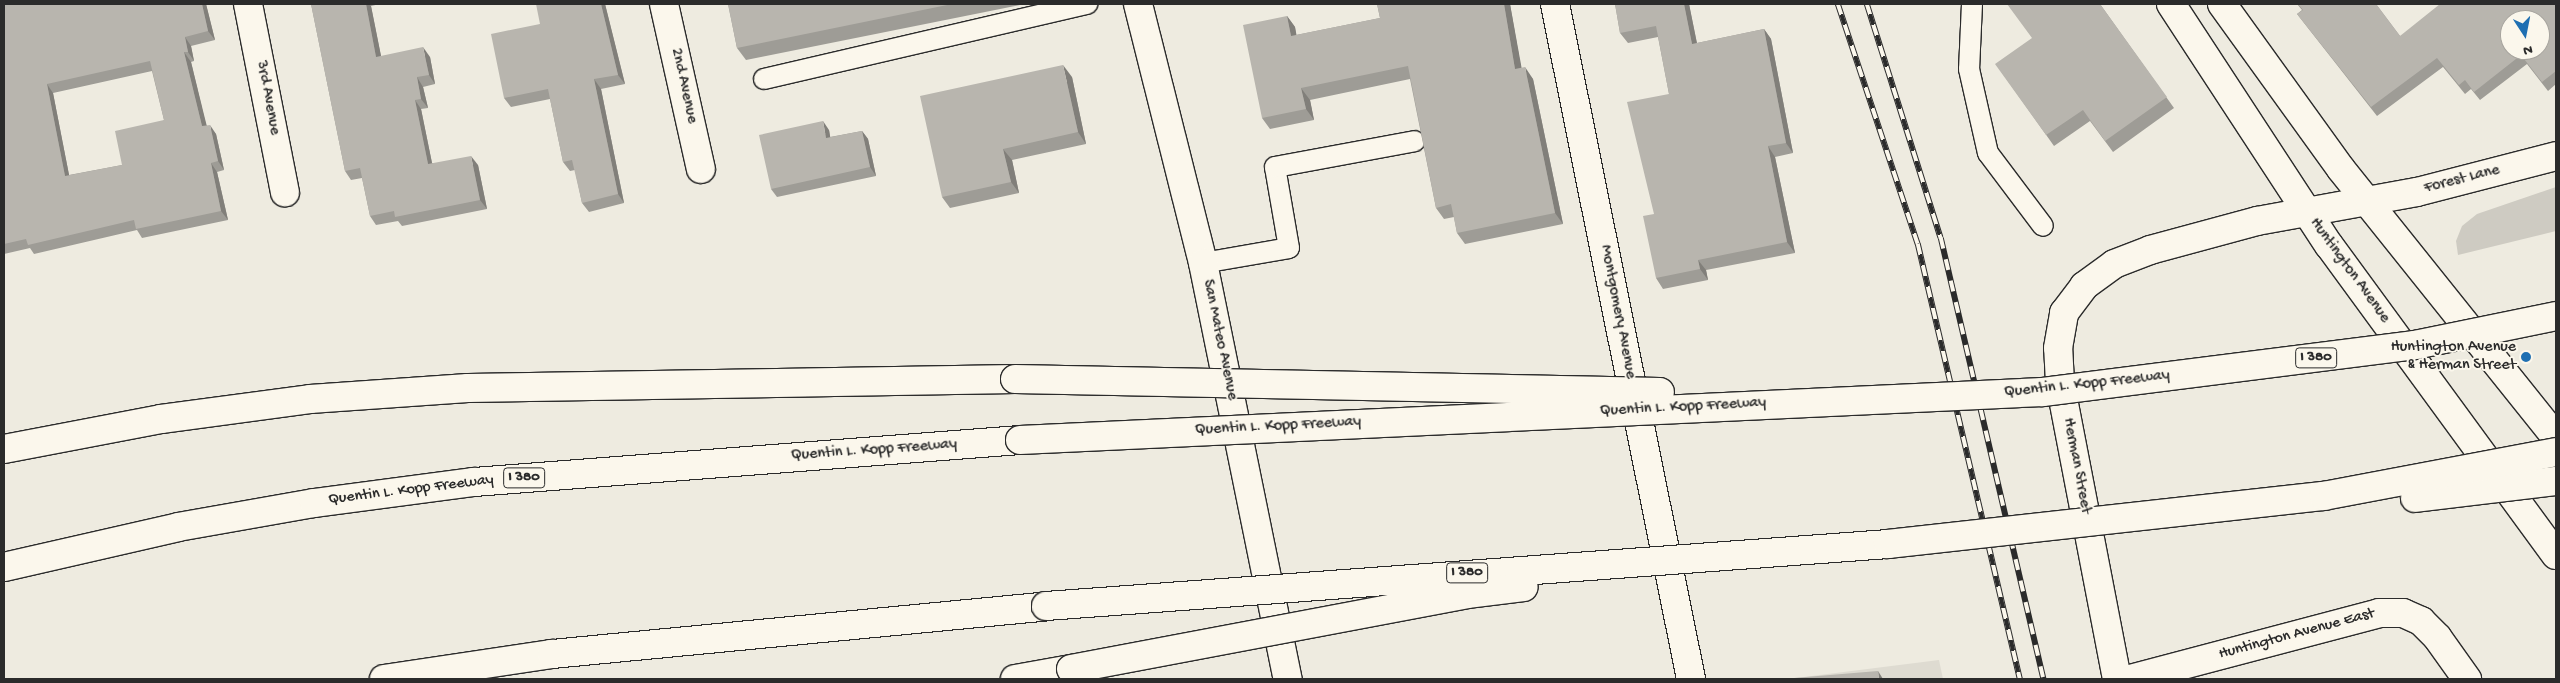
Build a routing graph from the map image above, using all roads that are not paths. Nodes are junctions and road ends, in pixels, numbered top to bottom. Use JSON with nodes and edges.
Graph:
{"nodes":[{"id":1,"x":248,"y":4,"type":"edge"},
{"id":2,"x":664,"y":4,"type":"edge"},
{"id":3,"x":1087,"y":4,"type":"edge"},
{"id":4,"x":1138,"y":4,"type":"edge"},
{"id":5,"x":1555,"y":4,"type":"edge"},
{"id":6,"x":1972,"y":4,"type":"edge"},
{"id":7,"x":2171,"y":4,"type":"edge"},
{"id":8,"x":2222,"y":4,"type":"edge"},
{"id":9,"x":764,"y":79,"type":"dead end"},
{"id":10,"x":1415,"y":141,"type":"dead end"},
{"id":11,"x":2556,"y":156,"type":"edge"},
{"id":12,"x":701,"y":168,"type":"dead end"},
{"id":13,"x":285,"y":192,"type":"dead end"},
{"id":14,"x":2368,"y":202,"type":"junction"},
{"id":15,"x":2308,"y":213,"type":"junction"},
{"id":16,"x":2043,"y":226,"type":"dead end"},
{"id":17,"x":1203,"y":263,"type":"junction"},
{"id":18,"x":2556,"y":316,"type":"edge"},
{"id":19,"x":1887,"y":398,"type":"junction"},
{"id":20,"x":2556,"y":436,"type":"edge"},
{"id":21,"x":4,"y":449,"type":"edge"},
{"id":22,"x":2556,"y":452,"type":"edge"},
{"id":23,"x":2556,"y":481,"type":"edge"},
{"id":24,"x":2139,"y":518,"type":"junction"},
{"id":25,"x":1888,"y":544,"type":"junction"},
{"id":26,"x":2556,"y":555,"type":"edge"},
{"id":27,"x":4,"y":566,"type":"edge"},
{"id":28,"x":384,"y":679,"type":"edge"},
{"id":29,"x":1015,"y":679,"type":"edge"},
{"id":30,"x":1288,"y":679,"type":"edge"},
{"id":31,"x":1691,"y":679,"type":"edge"},
{"id":32,"x":2117,"y":679,"type":"edge"},
{"id":33,"x":2130,"y":679,"type":"edge"},
{"id":34,"x":2468,"y":679,"type":"edge"}],
"edges":[{"from":1,"to":13,"type":"main road","name":"3rd Avenue"},
{"from":2,"to":12,"type":"main road","name":"2nd Avenue"},
{"from":3,"to":9,"type":"lane"},
{"from":4,"to":17,"type":"main road","name":"San Mateo Avenue"},
{"from":5,"to":31,"type":"main road","name":"Montgomery Avenue"},
{"from":6,"to":16,"type":"lane"},
{"from":7,"to":15,"type":"main road","name":"Huntington Avenue"},
{"from":8,"to":14,"type":"main road"},
{"from":10,"to":17,"type":"lane"},
{"from":11,"to":14,"type":"main road","name":"Forest Lane"},
{"from":14,"to":15,"type":"main road","name":"Herman Street"},
{"from":14,"to":20,"type":"main road"},
{"from":15,"to":26,"type":"main road","name":"Huntington Avenue"},
{"from":15,"to":32,"type":"main road","name":"Herman Street"},
{"from":17,"to":30,"type":"main road","name":"San Mateo Avenue"},
{"from":18,"to":19,"type":"main road","name":"Quentin L. Kopp Freeway","number":"I 380","bridge":true},
{"from":19,"to":21,"type":"main road","bridge":true},
{"from":19,"to":27,"type":"main road","name":"Quentin L. Kopp Freeway","number":"I 380","bridge":true},
{"from":22,"to":24,"type":"main road","number":"I 380","bridge":true},
{"from":23,"to":24,"type":"main road","bridge":true},
{"from":24,"to":25,"type":"main road","number":"I 380","bridge":true},
{"from":25,"to":28,"type":"main road","number":"I 380","bridge":true},
{"from":25,"to":29,"type":"main road","bridge":true},
{"from":33,"to":34,"type":"main road","name":"Huntington Avenue East"}]}
